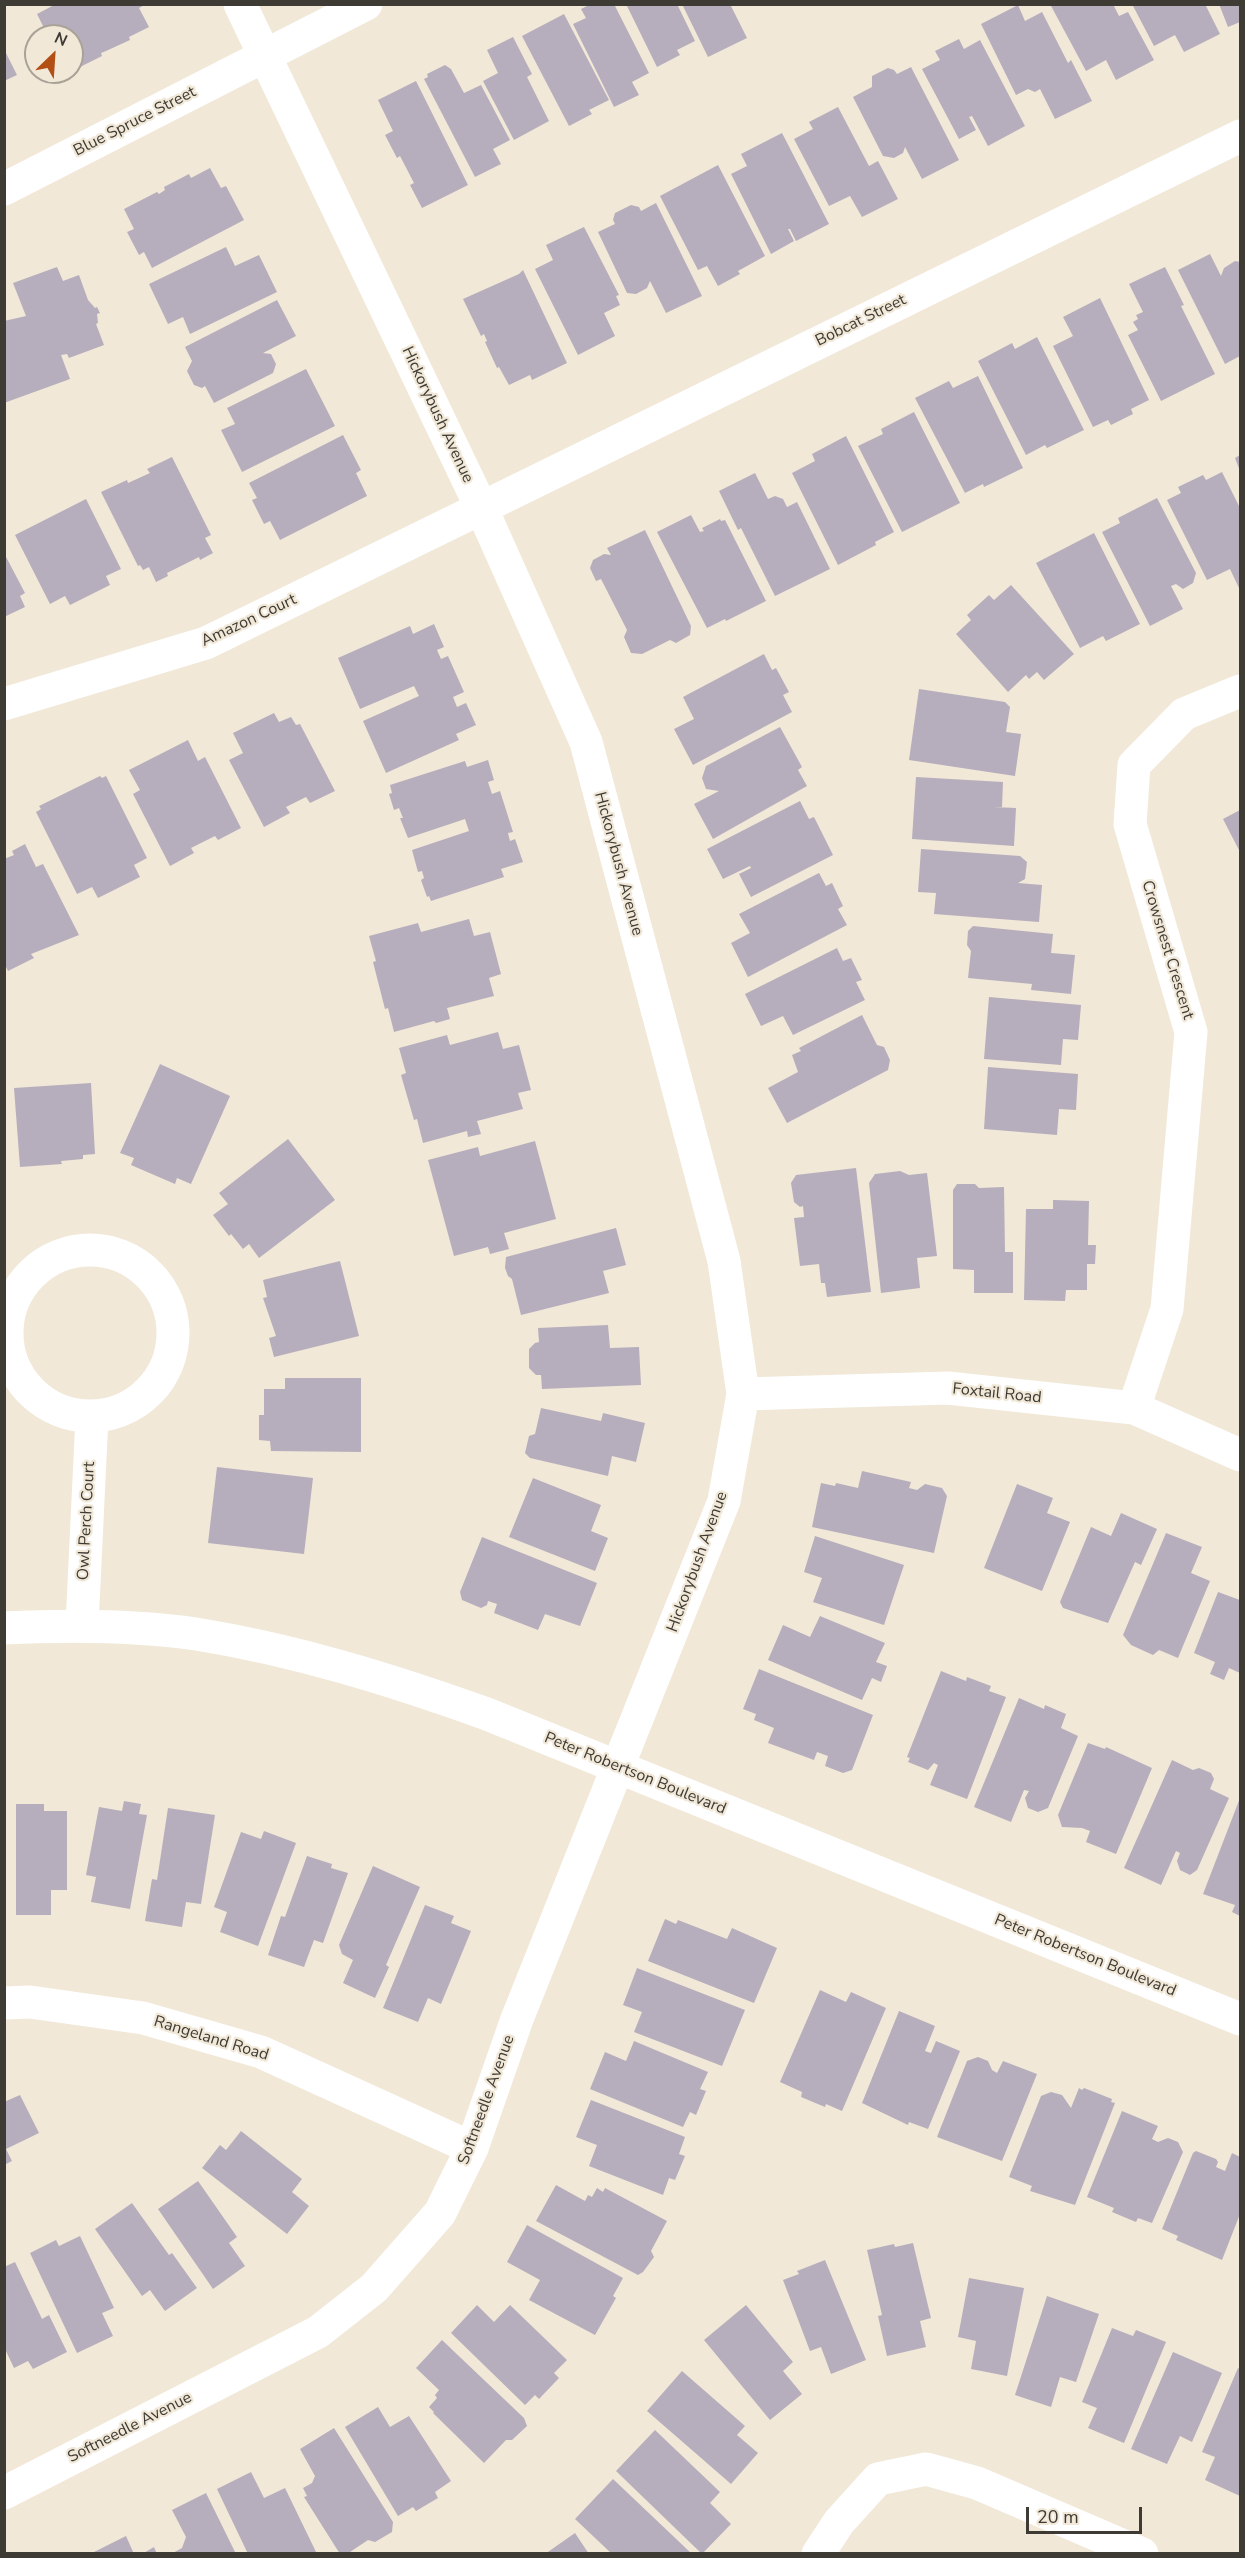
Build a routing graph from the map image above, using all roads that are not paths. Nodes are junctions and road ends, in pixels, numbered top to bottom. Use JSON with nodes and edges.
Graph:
{"nodes":[{"id":1,"x":240,"y":4,"type":"edge"},
{"id":2,"x":366,"y":4,"type":"edge"},
{"id":3,"x":266,"y":56,"type":"junction"},
{"id":4,"x":1240,"y":136,"type":"edge"},
{"id":5,"x":4,"y":189,"type":"edge"},
{"id":6,"x":481,"y":507,"type":"junction"},
{"id":7,"x":1240,"y":691,"type":"edge"},
{"id":8,"x":4,"y":704,"type":"edge"},
{"id":9,"x":743,"y":1394,"type":"junction"},
{"id":10,"x":1134,"y":1408,"type":"junction"},
{"id":11,"x":92,"y":1417,"type":"junction"},
{"id":12,"x":1240,"y":1455,"type":"edge"},
{"id":13,"x":82,"y":1625,"type":"junction"},
{"id":14,"x":4,"y":1628,"type":"edge"},
{"id":15,"x":619,"y":1768,"type":"junction"},
{"id":16,"x":4,"y":2003,"type":"edge"},
{"id":17,"x":1240,"y":2019,"type":"edge"},
{"id":18,"x":472,"y":2148,"type":"junction"},
{"id":19,"x":4,"y":2493,"type":"edge"},
{"id":20,"x":818,"y":2553,"type":"edge"},
{"id":21,"x":1142,"y":2553,"type":"edge"}],
"edges":[{"from":1,"to":3,"type":"street","name":"Hickorybush Avenue"},
{"from":2,"to":3,"type":"street","name":"Blue Spruce Street"},
{"from":3,"to":5,"type":"street","name":"Blue Spruce Street"},
{"from":3,"to":6,"type":"street","name":"Hickorybush Avenue"},
{"from":4,"to":6,"type":"street","name":"Bobcat Street"},
{"from":6,"to":8,"type":"street","name":"Amazon Court"},
{"from":6,"to":9,"type":"street","name":"Hickorybush Avenue"},
{"from":7,"to":10,"type":"street","name":"Crowsnest Crescent"},
{"from":9,"to":10,"type":"street","name":"Foxtail Road"},
{"from":9,"to":15,"type":"street","name":"Hickorybush Avenue"},
{"from":10,"to":12,"type":"street","name":"Foxtail Road"},
{"from":11,"to":11,"type":"street"},
{"from":11,"to":13,"type":"street","name":"Owl Perch Court"},
{"from":13,"to":14,"type":"street","name":"Peter Robertson Boulevard"},
{"from":13,"to":15,"type":"street","name":"Peter Robertson Boulevard"},
{"from":15,"to":17,"type":"street","name":"Peter Robertson Boulevard"},
{"from":15,"to":18,"type":"street","name":"Softneedle Avenue"},
{"from":16,"to":18,"type":"street","name":"Rangeland Road"},
{"from":18,"to":19,"type":"street","name":"Softneedle Avenue"},
{"from":20,"to":21,"type":"street"}]}
